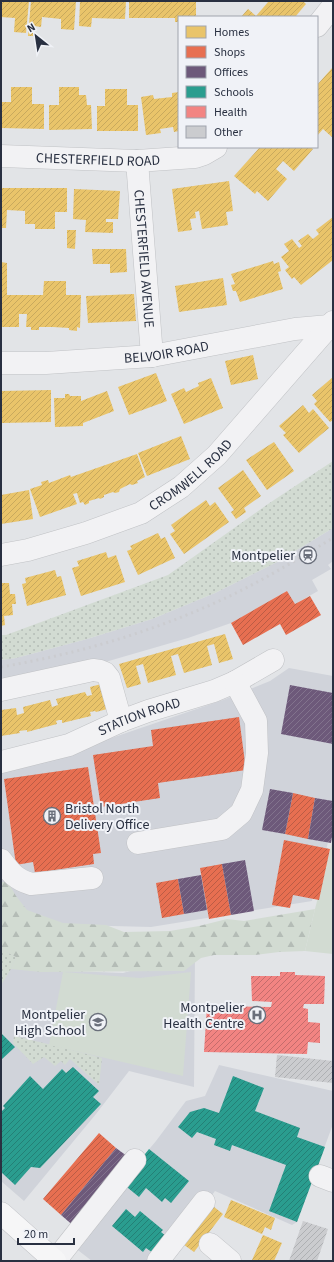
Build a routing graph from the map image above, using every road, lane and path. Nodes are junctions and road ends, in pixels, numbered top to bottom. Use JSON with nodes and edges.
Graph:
{"nodes":[{"id":1,"x":333,"y":6,"type":"edge"},
{"id":2,"x":318,"y":25,"type":"edge"},
{"id":3,"x":214,"y":148,"type":"edge"},
{"id":4,"x":1,"y":156,"type":"edge"},
{"id":5,"x":136,"y":161,"type":"junction"},
{"id":6,"x":331,"y":324,"type":"edge"},
{"id":7,"x":152,"y":356,"type":"junction"},
{"id":8,"x":1,"y":363,"type":"edge"},
{"id":9,"x":1,"y":554,"type":"edge"},
{"id":10,"x":273,"y":660,"type":"dead end"},
{"id":11,"x":235,"y":682,"type":"junction"},
{"id":12,"x":1,"y":690,"type":"edge"},
{"id":13,"x":121,"y":721,"type":"junction"},
{"id":14,"x":1,"y":762,"type":"edge"},
{"id":15,"x":138,"y":843,"type":"dead end"},
{"id":16,"x":1,"y":860,"type":"edge"},
{"id":17,"x":92,"y":878,"type":"dead end"},
{"id":18,"x":135,"y":1160,"type":"dead end"},
{"id":19,"x":204,"y":1202,"type":"dead end"},
{"id":20,"x":1,"y":1213,"type":"edge"},
{"id":21,"x":210,"y":1244,"type":"dead end"},
{"id":22,"x":55,"y":1261,"type":"edge"},
{"id":23,"x":158,"y":1261,"type":"edge"},
{"id":24,"x":230,"y":1261,"type":"edge"}],
"edges":[{"from":1,"to":2,"type":"street"},
{"from":3,"to":5,"type":"street","name":"CHESTERFIELD ROAD"},
{"from":4,"to":5,"type":"street","name":"CHESTERFIELD ROAD"},
{"from":5,"to":7,"type":"street","name":"CHESTERFIELD AVENUE"},
{"from":6,"to":7,"type":"street","name":"BELVOIR ROAD"},
{"from":6,"to":9,"type":"street","name":"CROMWELL ROAD"},
{"from":7,"to":8,"type":"street","name":"BELVOIR ROAD"},
{"from":10,"to":11,"type":"street","name":"STATION ROAD"},
{"from":11,"to":13,"type":"street","name":"STATION ROAD"},
{"from":11,"to":15,"type":"street"},
{"from":12,"to":13,"type":"street"},
{"from":13,"to":14,"type":"street","name":"STATION ROAD"},
{"from":16,"to":17,"type":"street"},
{"from":18,"to":22,"type":"street"},
{"from":19,"to":23,"type":"street"},
{"from":20,"to":22,"type":"main road"},
{"from":21,"to":24,"type":"street"}]}
